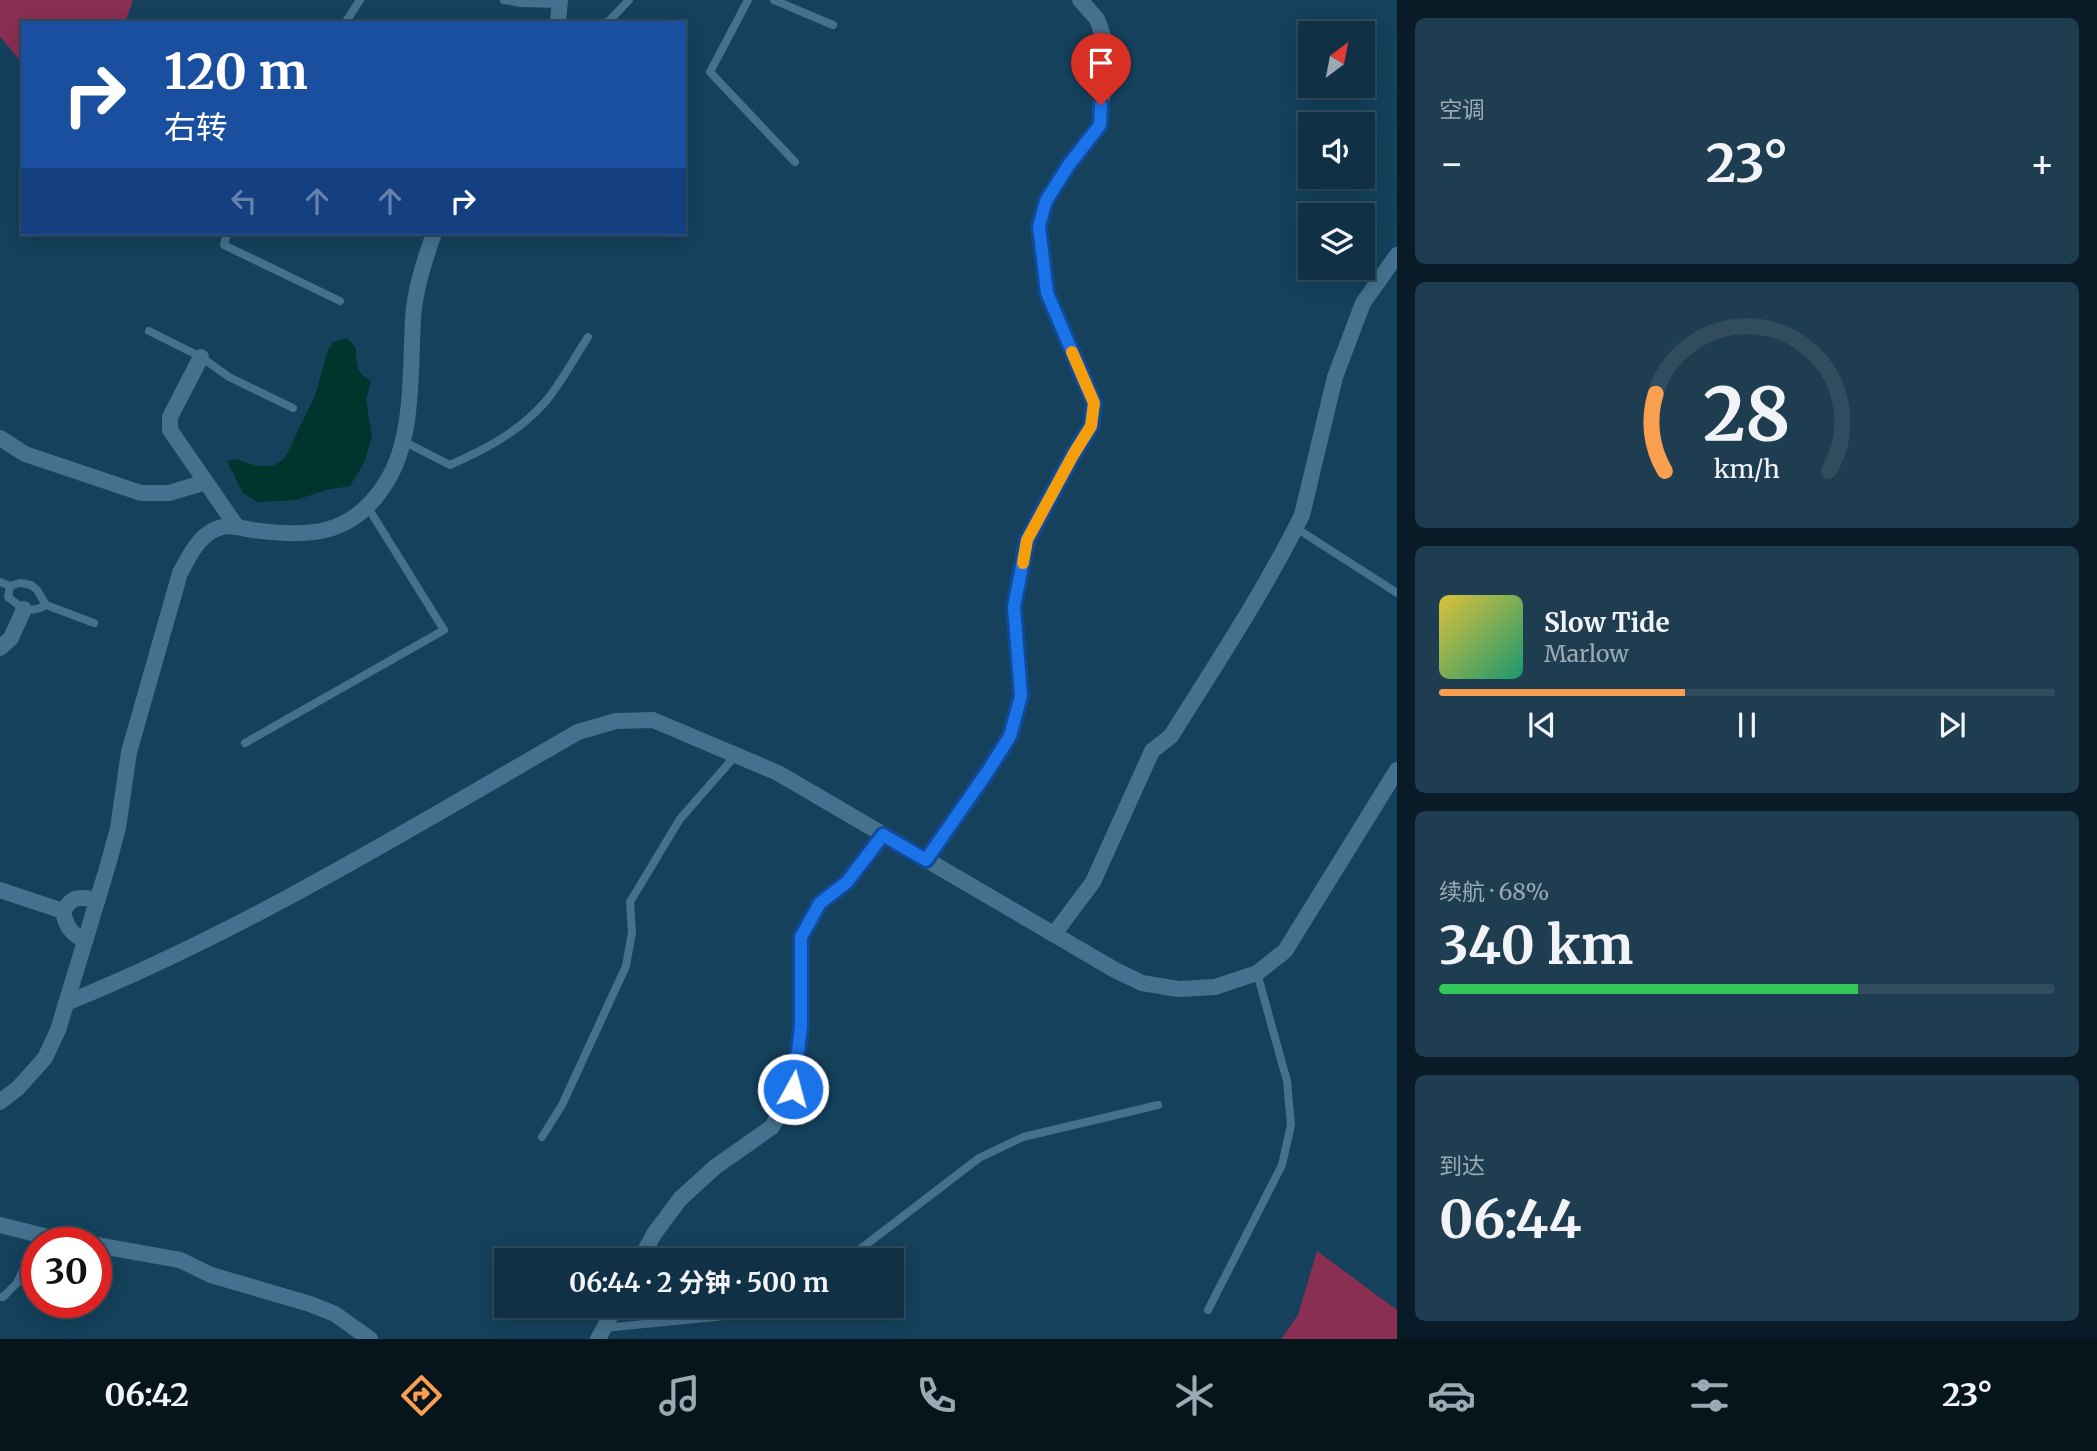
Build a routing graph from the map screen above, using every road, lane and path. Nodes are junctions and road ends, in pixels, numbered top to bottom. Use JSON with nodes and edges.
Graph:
{"nodes":[{"id":1,"x":360,"y":0,"type":"edge"},
{"id":2,"x":503,"y":0,"type":"edge"},
{"id":3,"x":629,"y":0,"type":"edge"},
{"id":4,"x":748,"y":0,"type":"edge"},
{"id":5,"x":774,"y":0,"type":"edge"},
{"id":6,"x":1080,"y":0,"type":"edge"},
{"id":7,"x":560,"y":2,"type":"edge"},
{"id":8,"x":346,"y":21,"type":"edge"},
{"id":9,"x":558,"y":21,"type":"edge"},
{"id":10,"x":610,"y":21,"type":"edge"},
{"id":11,"x":833,"y":25,"type":"dead end"},
{"id":12,"x":795,"y":162,"type":"dead end"},
{"id":13,"x":226,"y":235,"type":"edge"},
{"id":14,"x":434,"y":235,"type":"edge"},
{"id":15,"x":1397,"y":255,"type":"edge"},
{"id":16,"x":340,"y":301,"type":"dead end"},
{"id":17,"x":149,"y":331,"type":"dead end"},
{"id":18,"x":588,"y":337,"type":"dead end"},
{"id":19,"x":201,"y":357,"type":"junction"},
{"id":20,"x":293,"y":408,"type":"dead end"},
{"id":21,"x":0,"y":439,"type":"edge"},
{"id":22,"x":403,"y":441,"type":"junction"},
{"id":23,"x":206,"y":482,"type":"junction"},
{"id":24,"x":368,"y":506,"type":"junction"},
{"id":25,"x":237,"y":527,"type":"junction"},
{"id":26,"x":1296,"y":528,"type":"junction"},
{"id":27,"x":0,"y":582,"type":"edge"},
{"id":28,"x":10,"y":586,"type":"junction"},
{"id":29,"x":1397,"y":593,"type":"edge"},
{"id":30,"x":46,"y":605,"type":"junction"},
{"id":31,"x":24,"y":609,"type":"junction"},
{"id":32,"x":94,"y":623,"type":"dead end"},
{"id":33,"x":0,"y":648,"type":"edge"},
{"id":34,"x":246,"y":743,"type":"dead end"},
{"id":35,"x":736,"y":755,"type":"junction"},
{"id":36,"x":1397,"y":770,"type":"edge"},
{"id":37,"x":883,"y":835,"type":"junction"},
{"id":38,"x":926,"y":860,"type":"junction"},
{"id":39,"x":0,"y":890,"type":"edge"},
{"id":40,"x":98,"y":899,"type":"junction"},
{"id":41,"x":63,"y":911,"type":"junction"},
{"id":42,"x":1054,"y":934,"type":"junction"},
{"id":43,"x":85,"y":941,"type":"junction"},
{"id":44,"x":1257,"y":973,"type":"junction"},
{"id":45,"x":66,"y":1003,"type":"junction"},
{"id":46,"x":0,"y":1102,"type":"edge"},
{"id":47,"x":1158,"y":1105,"type":"dead end"},
{"id":48,"x":542,"y":1137,"type":"dead end"},
{"id":49,"x":0,"y":1226,"type":"edge"},
{"id":50,"x":21,"y":1231,"type":"edge"},
{"id":51,"x":112,"y":1248,"type":"edge"},
{"id":52,"x":646,"y":1248,"type":"edge"},
{"id":53,"x":862,"y":1248,"type":"edge"},
{"id":54,"x":21,"y":1275,"type":"edge"},
{"id":55,"x":0,"y":1297,"type":"edge"},
{"id":56,"x":1209,"y":1310,"type":"dead end"},
{"id":57,"x":709,"y":1318,"type":"edge"},
{"id":58,"x":601,"y":1333,"type":"edge"},
{"id":59,"x":370,"y":1339,"type":"edge"}],
"edges":[{"from":1,"to":8,"type":"lane"},
{"from":2,"to":7,"type":"lane"},
{"from":3,"to":10,"type":"lane"},
{"from":4,"to":12,"type":"lane"},
{"from":5,"to":11,"type":"lane"},
{"from":6,"to":38,"type":"street"},
{"from":7,"to":9,"type":"street"},
{"from":13,"to":16,"type":"lane"},
{"from":14,"to":22,"type":"street"},
{"from":15,"to":26,"type":"street"},
{"from":17,"to":19,"type":"lane"},
{"from":18,"to":22,"type":"lane"},
{"from":19,"to":20,"type":"lane"},
{"from":19,"to":23,"type":"street"},
{"from":21,"to":23,"type":"street"},
{"from":22,"to":24,"type":"street"},
{"from":23,"to":25,"type":"street"},
{"from":24,"to":25,"type":"street"},
{"from":24,"to":34,"type":"lane"},
{"from":25,"to":40,"type":"street"},
{"from":26,"to":29,"type":"lane"},
{"from":26,"to":42,"type":"street"},
{"from":27,"to":28,"type":"lane"},
{"from":28,"to":30,"type":"lane"},
{"from":28,"to":31,"type":"lane"},
{"from":30,"to":31,"type":"lane"},
{"from":30,"to":32,"type":"lane"},
{"from":31,"to":33,"type":"street"},
{"from":35,"to":37,"type":"street"},
{"from":35,"to":45,"type":"street"},
{"from":35,"to":48,"type":"lane"},
{"from":36,"to":44,"type":"street"},
{"from":37,"to":38,"type":"street"},
{"from":37,"to":52,"type":"street"},
{"from":38,"to":42,"type":"street"},
{"from":39,"to":41,"type":"street"},
{"from":40,"to":41,"type":"street"},
{"from":40,"to":43,"type":"street"},
{"from":41,"to":43,"type":"street"},
{"from":42,"to":44,"type":"street"},
{"from":43,"to":45,"type":"street"},
{"from":44,"to":56,"type":"lane"},
{"from":45,"to":46,"type":"street"},
{"from":47,"to":53,"type":"lane"},
{"from":49,"to":50,"type":"street"},
{"from":51,"to":59,"type":"street"},
{"from":54,"to":55,"type":"lane"},
{"from":57,"to":58,"type":"lane"}]}
